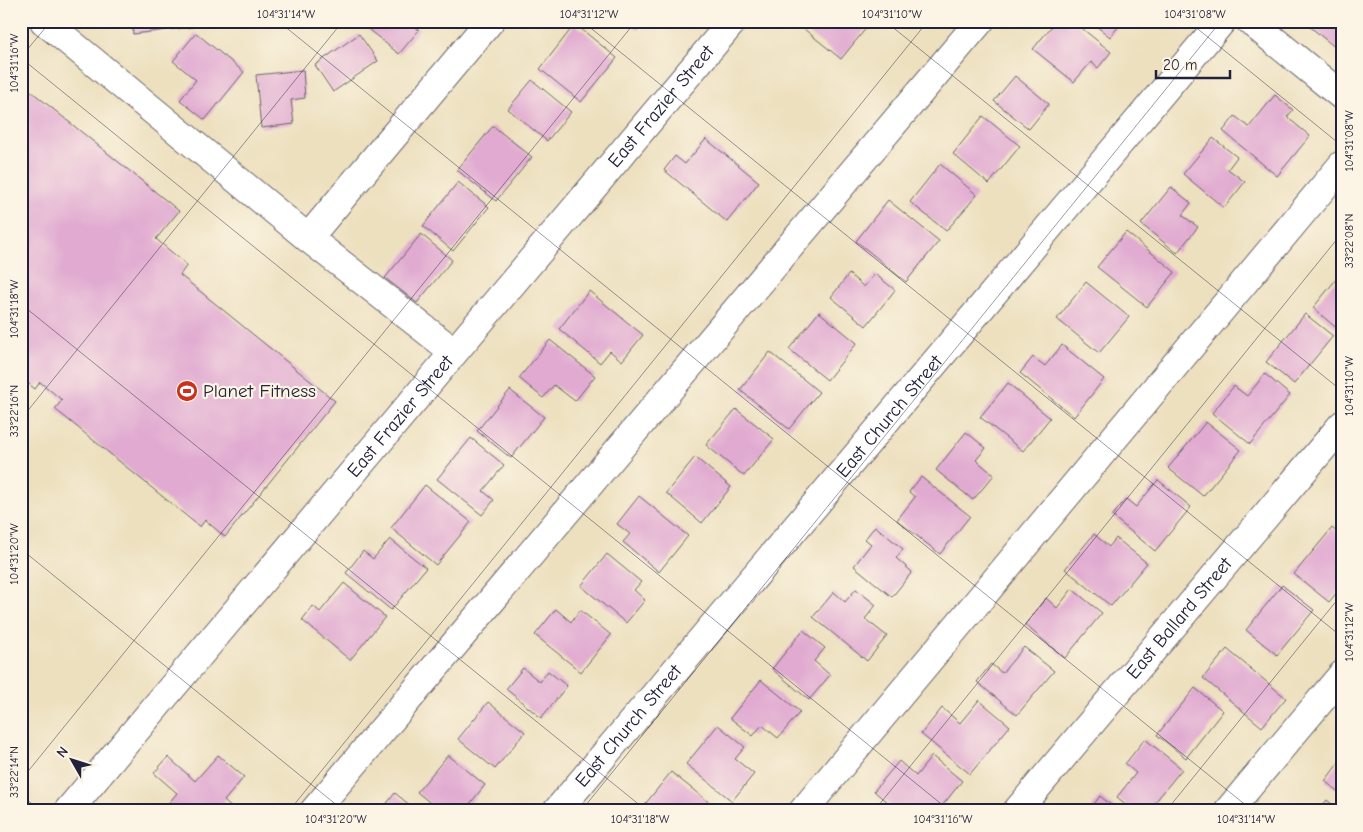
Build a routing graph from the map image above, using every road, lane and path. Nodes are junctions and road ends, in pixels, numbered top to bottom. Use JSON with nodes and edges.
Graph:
{"nodes":[{"id":1,"x":44,"y":21,"type":"edge"},
{"id":2,"x":490,"y":21,"type":"edge"},
{"id":3,"x":733,"y":21,"type":"edge"},
{"id":4,"x":980,"y":21,"type":"edge"},
{"id":5,"x":1222,"y":21,"type":"edge"},
{"id":6,"x":1250,"y":21,"type":"edge"},
{"id":7,"x":1342,"y":96,"type":"edge"},
{"id":8,"x":1342,"y":165,"type":"edge"},
{"id":9,"x":308,"y":238,"type":"junction"},
{"id":10,"x":454,"y":352,"type":"junction"},
{"id":11,"x":1342,"y":425,"type":"edge"},
{"id":12,"x":1342,"y":675,"type":"edge"},
{"id":13,"x":68,"y":811,"type":"edge"},
{"id":14,"x":314,"y":811,"type":"edge"},
{"id":15,"x":558,"y":811,"type":"edge"},
{"id":16,"x":803,"y":811,"type":"edge"},
{"id":17,"x":1017,"y":811,"type":"edge"},
{"id":18,"x":1228,"y":811,"type":"edge"}],
"edges":[{"from":1,"to":9,"type":"street"},
{"from":2,"to":9,"type":"street"},
{"from":3,"to":10,"type":"street","name":"East Frazier Street"},
{"from":4,"to":14,"type":"street"},
{"from":5,"to":15,"type":"street","name":"East Church Street"},
{"from":6,"to":7,"type":"street"},
{"from":8,"to":16,"type":"street"},
{"from":9,"to":10,"type":"street"},
{"from":10,"to":13,"type":"street","name":"East Frazier Street"},
{"from":11,"to":17,"type":"street","name":"East Ballard Street"},
{"from":12,"to":18,"type":"street"}]}
